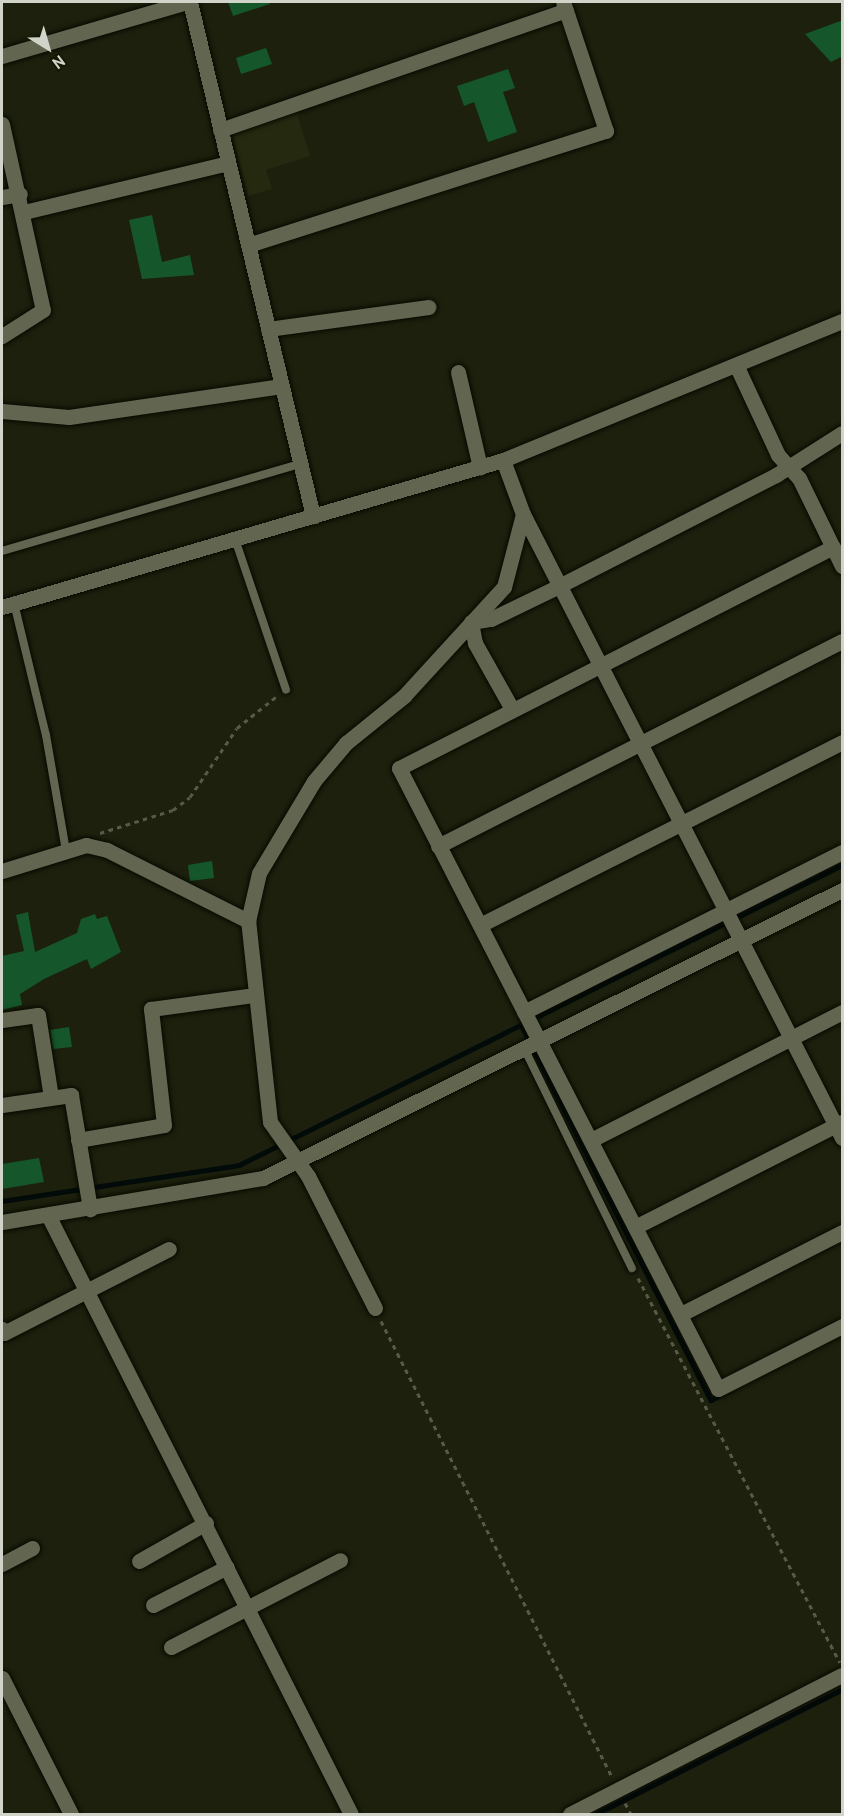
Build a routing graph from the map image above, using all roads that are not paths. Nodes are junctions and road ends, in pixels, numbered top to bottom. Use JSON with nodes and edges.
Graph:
{"nodes":[{"id":1,"x":189,"y":2,"type":"edge"},
{"id":2,"x":565,"y":6,"type":"edge"},
{"id":3,"x":2,"y":56,"type":"edge"},
{"id":4,"x":2,"y":124,"type":"edge"},
{"id":5,"x":220,"y":130,"type":"junction"},
{"id":6,"x":228,"y":163,"type":"junction"},
{"id":7,"x":20,"y":194,"type":"junction"},
{"id":8,"x":2,"y":197,"type":"edge"},
{"id":9,"x":24,"y":212,"type":"junction"},
{"id":10,"x":248,"y":245,"type":"junction"},
{"id":11,"x":429,"y":307,"type":"dead end"},
{"id":12,"x":843,"y":321,"type":"edge"},
{"id":13,"x":268,"y":329,"type":"junction"},
{"id":14,"x":2,"y":336,"type":"edge"},
{"id":15,"x":737,"y":367,"type":"junction"},
{"id":16,"x":458,"y":372,"type":"dead end"},
{"id":17,"x":282,"y":386,"type":"junction"},
{"id":18,"x":2,"y":411,"type":"edge"},
{"id":19,"x":843,"y":433,"type":"edge"},
{"id":20,"x":502,"y":460,"type":"junction"},
{"id":21,"x":300,"y":464,"type":"junction"},
{"id":22,"x":788,"y":465,"type":"junction"},
{"id":23,"x":480,"y":467,"type":"junction"},
{"id":24,"x":523,"y":514,"type":"junction"},
{"id":25,"x":313,"y":516,"type":"junction"},
{"id":26,"x":236,"y":539,"type":"junction"},
{"id":27,"x":833,"y":547,"type":"junction"},
{"id":28,"x":2,"y":551,"type":"edge"},
{"id":29,"x":843,"y":566,"type":"edge"},
{"id":30,"x":561,"y":585,"type":"junction"},
{"id":31,"x":8,"y":605,"type":"edge"},
{"id":32,"x":471,"y":622,"type":"junction"},
{"id":33,"x":843,"y":641,"type":"edge"},
{"id":34,"x":602,"y":665,"type":"junction"},
{"id":35,"x":286,"y":690,"type":"road end"},
{"id":36,"x":512,"y":709,"type":"junction"},
{"id":37,"x":843,"y":742,"type":"edge"},
{"id":38,"x":642,"y":743,"type":"junction"},
{"id":39,"x":683,"y":822,"type":"junction"},
{"id":40,"x":438,"y":846,"type":"junction"},
{"id":41,"x":66,"y":850,"type":"junction"},
{"id":42,"x":843,"y":852,"type":"edge"},
{"id":43,"x":2,"y":871,"type":"edge"},
{"id":44,"x":843,"y":890,"type":"edge"},
{"id":45,"x":729,"y":909,"type":"junction"},
{"id":46,"x":248,"y":921,"type":"junction"},
{"id":47,"x":480,"y":925,"type":"junction"},
{"id":48,"x":744,"y":940,"type":"junction"},
{"id":49,"x":255,"y":995,"type":"junction"},
{"id":50,"x":524,"y":1012,"type":"junction"},
{"id":51,"x":843,"y":1012,"type":"edge"},
{"id":52,"x":2,"y":1020,"type":"edge"},
{"id":53,"x":793,"y":1037,"type":"junction"},
{"id":54,"x":540,"y":1042,"type":"junction"},
{"id":55,"x":525,"y":1050,"type":"junction"},
{"id":56,"x":51,"y":1097,"type":"junction"},
{"id":57,"x":2,"y":1105,"type":"edge"},
{"id":58,"x":840,"y":1129,"type":"edge"},
{"id":59,"x":78,"y":1140,"type":"junction"},
{"id":60,"x":591,"y":1140,"type":"junction"},
{"id":61,"x":297,"y":1164,"type":"junction"},
{"id":62,"x":90,"y":1209,"type":"junction"},
{"id":63,"x":48,"y":1215,"type":"junction"},
{"id":64,"x":2,"y":1222,"type":"edge"},
{"id":65,"x":635,"y":1227,"type":"junction"},
{"id":66,"x":843,"y":1232,"type":"edge"},
{"id":67,"x":169,"y":1250,"type":"dead end"},
{"id":68,"x":632,"y":1268,"type":"road end"},
{"id":69,"x":87,"y":1292,"type":"junction"},
{"id":70,"x":375,"y":1308,"type":"road end"},
{"id":71,"x":681,"y":1314,"type":"junction"},
{"id":72,"x":843,"y":1326,"type":"edge"},
{"id":73,"x":2,"y":1329,"type":"edge"},
{"id":74,"x":206,"y":1524,"type":"junction"},
{"id":75,"x":32,"y":1548,"type":"dead end"},
{"id":76,"x":340,"y":1560,"type":"dead end"},
{"id":77,"x":139,"y":1561,"type":"dead end"},
{"id":78,"x":2,"y":1564,"type":"edge"},
{"id":79,"x":227,"y":1567,"type":"junction"},
{"id":80,"x":153,"y":1605,"type":"dead end"},
{"id":81,"x":247,"y":1607,"type":"junction"},
{"id":82,"x":171,"y":1647,"type":"dead end"},
{"id":83,"x":843,"y":1675,"type":"edge"},
{"id":84,"x":3,"y":1686,"type":"edge"},
{"id":85,"x":71,"y":1815,"type":"edge"},
{"id":86,"x":351,"y":1815,"type":"edge"},
{"id":87,"x":570,"y":1815,"type":"edge"}],
"edges":[{"from":1,"to":3,"type":"street"},
{"from":1,"to":5,"type":"street"},
{"from":2,"to":5,"type":"street"},
{"from":2,"to":10,"type":"street"},
{"from":4,"to":7,"type":"street"},
{"from":5,"to":6,"type":"street"},
{"from":6,"to":9,"type":"street"},
{"from":6,"to":10,"type":"street"},
{"from":7,"to":8,"type":"street"},
{"from":7,"to":9,"type":"street"},
{"from":9,"to":14,"type":"street"},
{"from":10,"to":13,"type":"street"},
{"from":11,"to":13,"type":"street"},
{"from":12,"to":15,"type":"street"},
{"from":13,"to":17,"type":"street"},
{"from":15,"to":20,"type":"street"},
{"from":15,"to":22,"type":"street"},
{"from":16,"to":23,"type":"street"},
{"from":17,"to":18,"type":"street"},
{"from":17,"to":21,"type":"street"},
{"from":19,"to":22,"type":"street"},
{"from":20,"to":23,"type":"street"},
{"from":20,"to":24,"type":"street"},
{"from":21,"to":25,"type":"street"},
{"from":21,"to":28,"type":"lane"},
{"from":22,"to":27,"type":"street"},
{"from":22,"to":30,"type":"street"},
{"from":23,"to":25,"type":"street"},
{"from":24,"to":30,"type":"street"},
{"from":24,"to":32,"type":"street"},
{"from":25,"to":26,"type":"street"},
{"from":26,"to":31,"type":"street"},
{"from":26,"to":35,"type":"lane"},
{"from":27,"to":29,"type":"street"},
{"from":27,"to":34,"type":"street"},
{"from":30,"to":32,"type":"street"},
{"from":30,"to":34,"type":"street"},
{"from":31,"to":41,"type":"lane"},
{"from":32,"to":36,"type":"street"},
{"from":32,"to":46,"type":"street"},
{"from":33,"to":38,"type":"street"},
{"from":34,"to":36,"type":"street"},
{"from":34,"to":38,"type":"street"},
{"from":36,"to":40,"type":"street"},
{"from":37,"to":39,"type":"street"},
{"from":38,"to":39,"type":"street"},
{"from":38,"to":40,"type":"street"},
{"from":39,"to":45,"type":"street"},
{"from":39,"to":47,"type":"street"},
{"from":40,"to":47,"type":"street"},
{"from":41,"to":43,"type":"street"},
{"from":41,"to":46,"type":"street"},
{"from":42,"to":45,"type":"street"},
{"from":44,"to":48,"type":"street"},
{"from":45,"to":48,"type":"street"},
{"from":45,"to":50,"type":"street"},
{"from":46,"to":49,"type":"street"},
{"from":47,"to":50,"type":"street"},
{"from":48,"to":53,"type":"street"},
{"from":48,"to":54,"type":"street"},
{"from":49,"to":59,"type":"street"},
{"from":49,"to":61,"type":"street"},
{"from":50,"to":54,"type":"street"},
{"from":51,"to":53,"type":"street"},
{"from":52,"to":56,"type":"street"},
{"from":53,"to":58,"type":"street"},
{"from":53,"to":60,"type":"street"},
{"from":54,"to":55,"type":"street"},
{"from":54,"to":60,"type":"street"},
{"from":55,"to":61,"type":"street"},
{"from":55,"to":68,"type":"lane"},
{"from":56,"to":57,"type":"street"},
{"from":56,"to":59,"type":"street"},
{"from":58,"to":65,"type":"street"},
{"from":59,"to":62,"type":"street"},
{"from":60,"to":65,"type":"street"},
{"from":61,"to":62,"type":"street"},
{"from":61,"to":70,"type":"street"},
{"from":62,"to":63,"type":"street"},
{"from":63,"to":64,"type":"street"},
{"from":63,"to":69,"type":"street"},
{"from":65,"to":71,"type":"street"},
{"from":66,"to":71,"type":"street"},
{"from":67,"to":69,"type":"street"},
{"from":69,"to":73,"type":"street"},
{"from":69,"to":74,"type":"street"},
{"from":71,"to":72,"type":"street"},
{"from":74,"to":77,"type":"street"},
{"from":74,"to":79,"type":"street"},
{"from":75,"to":78,"type":"street"},
{"from":76,"to":81,"type":"street"},
{"from":79,"to":80,"type":"street"},
{"from":79,"to":81,"type":"street"},
{"from":81,"to":82,"type":"street"},
{"from":81,"to":86,"type":"street"},
{"from":83,"to":87,"type":"street"},
{"from":84,"to":85,"type":"street"}]}
